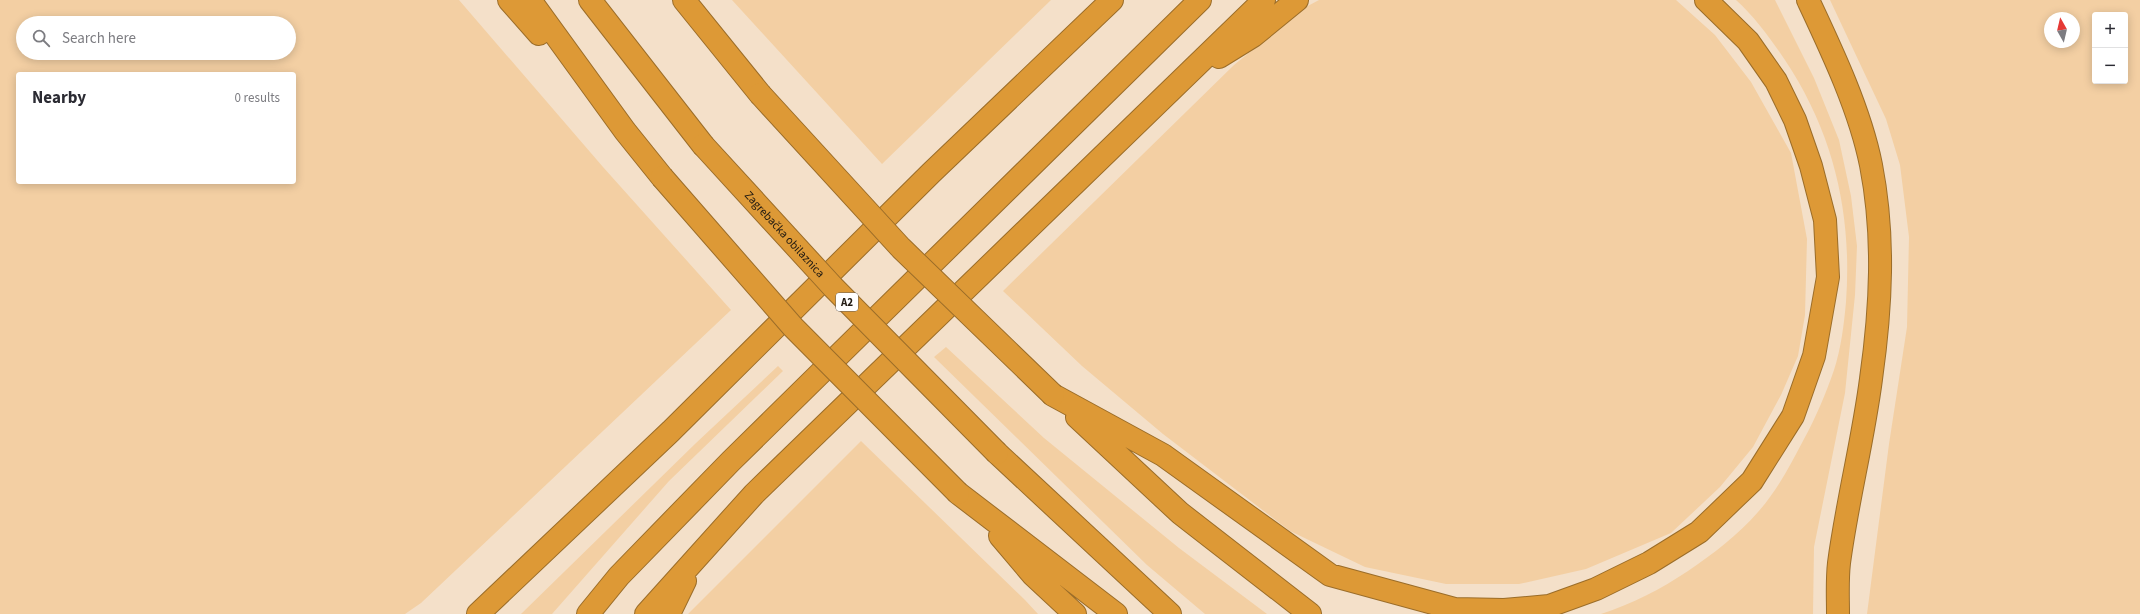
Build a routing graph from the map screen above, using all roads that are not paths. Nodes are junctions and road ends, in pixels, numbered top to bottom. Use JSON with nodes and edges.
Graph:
{"nodes":[{"id":1,"x":509,"y":0,"type":"edge"},
{"id":2,"x":530,"y":0,"type":"edge"},
{"id":3,"x":590,"y":0,"type":"edge"},
{"id":4,"x":684,"y":0,"type":"edge"},
{"id":5,"x":1112,"y":0,"type":"edge"},
{"id":6,"x":1200,"y":0,"type":"edge"},
{"id":7,"x":1264,"y":0,"type":"edge"},
{"id":8,"x":1297,"y":0,"type":"edge"},
{"id":9,"x":1706,"y":0,"type":"edge"},
{"id":10,"x":1808,"y":0,"type":"edge"},
{"id":11,"x":1185,"y":77,"type":"junction"},
{"id":12,"x":625,"y":131,"type":"junction"},
{"id":13,"x":1054,"y":395,"type":"junction"},
{"id":14,"x":965,"y":498,"type":"junction"},
{"id":15,"x":694,"y":562,"type":"junction"},
{"id":16,"x":478,"y":614,"type":"edge"},
{"id":17,"x":588,"y":614,"type":"edge"},
{"id":18,"x":646,"y":614,"type":"edge"},
{"id":19,"x":669,"y":614,"type":"edge"},
{"id":20,"x":1075,"y":614,"type":"edge"},
{"id":21,"x":1116,"y":614,"type":"edge"},
{"id":22,"x":1170,"y":614,"type":"edge"},
{"id":23,"x":1310,"y":614,"type":"edge"},
{"id":24,"x":1838,"y":614,"type":"edge"}],
"edges":[{"from":1,"to":12,"type":"highway"},
{"from":2,"to":12,"type":"highway"},
{"from":3,"to":22,"type":"highway","name":"Zagrebačka obilaznica","number":"A2","bridge":true},
{"from":4,"to":13,"type":"highway","bridge":true},
{"from":5,"to":16,"type":"highway"},
{"from":6,"to":17,"type":"highway"},
{"from":7,"to":11,"type":"highway"},
{"from":8,"to":11,"type":"highway"},
{"from":9,"to":13,"type":"highway"},
{"from":10,"to":24,"type":"highway"},
{"from":11,"to":15,"type":"highway"},
{"from":12,"to":14,"type":"highway","bridge":true},
{"from":13,"to":23,"type":"highway"},
{"from":14,"to":20,"type":"highway"},
{"from":14,"to":21,"type":"highway"},
{"from":15,"to":18,"type":"highway"},
{"from":15,"to":19,"type":"highway"}]}
